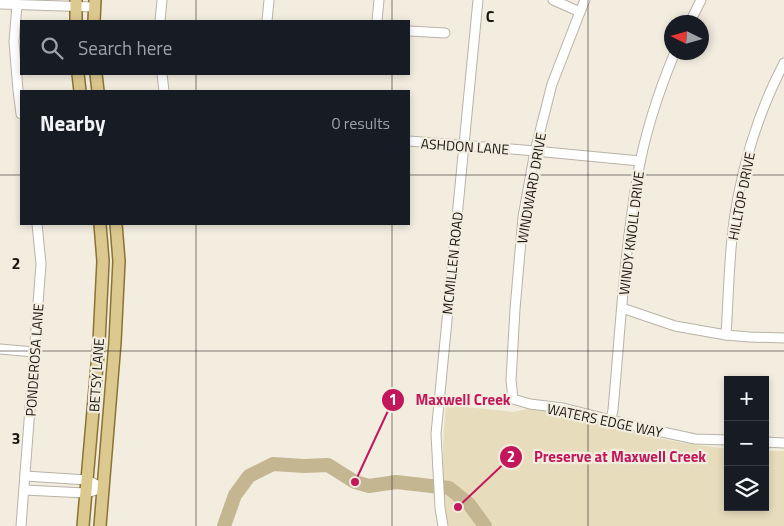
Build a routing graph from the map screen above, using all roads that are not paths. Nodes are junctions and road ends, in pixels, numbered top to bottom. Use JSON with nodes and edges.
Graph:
{"nodes":[{"id":1,"x":162,"y":0,"type":"edge"},
{"id":2,"x":269,"y":0,"type":"edge"},
{"id":3,"x":379,"y":0,"type":"edge"},
{"id":4,"x":478,"y":0,"type":"edge"},
{"id":5,"x":553,"y":0,"type":"edge"},
{"id":6,"x":585,"y":0,"type":"edge"},
{"id":7,"x":702,"y":0,"type":"edge"},
{"id":8,"x":76,"y":3,"type":"edge"},
{"id":9,"x":0,"y":4,"type":"edge"},
{"id":10,"x":95,"y":4,"type":"edge"},
{"id":11,"x":17,"y":5,"type":"junction"},
{"id":12,"x":580,"y":12,"type":"junction"},
{"id":13,"x":694,"y":15,"type":"edge"},
{"id":14,"x":76,"y":20,"type":"edge"},
{"id":15,"x":94,"y":20,"type":"edge"},
{"id":16,"x":160,"y":20,"type":"edge"},
{"id":17,"x":266,"y":20,"type":"edge"},
{"id":18,"x":377,"y":20,"type":"edge"},
{"id":19,"x":410,"y":31,"type":"edge"},
{"id":20,"x":445,"y":34,"type":"dead end"},
{"id":21,"x":672,"y":60,"type":"edge"},
{"id":22,"x":784,"y":63,"type":"edge"},
{"id":23,"x":78,"y":75,"type":"edge"},
{"id":24,"x":96,"y":75,"type":"edge"},
{"id":25,"x":162,"y":75,"type":"edge"},
{"id":26,"x":80,"y":90,"type":"edge"},
{"id":27,"x":98,"y":90,"type":"edge"},
{"id":28,"x":164,"y":90,"type":"edge"},
{"id":29,"x":20,"y":106,"type":"edge"},
{"id":30,"x":410,"y":142,"type":"edge"},
{"id":31,"x":464,"y":146,"type":"junction"},
{"id":32,"x":536,"y":151,"type":"junction"},
{"id":33,"x":640,"y":161,"type":"junction"},
{"id":34,"x":37,"y":225,"type":"edge"},
{"id":35,"x":100,"y":225,"type":"edge"},
{"id":36,"x":116,"y":225,"type":"edge"},
{"id":37,"x":622,"y":308,"type":"junction"},
{"id":38,"x":726,"y":335,"type":"junction"},
{"id":39,"x":784,"y":338,"type":"edge"},
{"id":40,"x":0,"y":349,"type":"edge"},
{"id":41,"x":34,"y":352,"type":"junction"},
{"id":42,"x":513,"y":399,"type":"joint"},
{"id":43,"x":611,"y":419,"type":"junction"},
{"id":44,"x":724,"y":440,"type":"edge"},
{"id":45,"x":769,"y":442,"type":"edge"},
{"id":46,"x":784,"y":443,"type":"edge"},
{"id":47,"x":25,"y":476,"type":"junction"},
{"id":48,"x":87,"y":480,"type":"junction"},
{"id":49,"x":102,"y":488,"type":"junction"},
{"id":50,"x":24,"y":490,"type":"junction"},
{"id":51,"x":86,"y":493,"type":"junction"},
{"id":52,"x":21,"y":526,"type":"edge"},
{"id":53,"x":83,"y":526,"type":"edge"},
{"id":54,"x":100,"y":526,"type":"edge"},
{"id":55,"x":443,"y":526,"type":"edge"}],
"edges":[{"from":1,"to":16,"type":"street"},
{"from":2,"to":17,"type":"street"},
{"from":3,"to":18,"type":"street"},
{"from":4,"to":31,"type":"street","name":"MCMILLEN ROAD"},
{"from":5,"to":12,"type":"street"},
{"from":6,"to":12,"type":"street","name":"WINDWARD DRIVE"},
{"from":7,"to":13,"type":"street"},
{"from":8,"to":10,"type":"street"},
{"from":8,"to":11,"type":"street"},
{"from":8,"to":14,"type":"main road"},
{"from":9,"to":11,"type":"street"},
{"from":10,"to":15,"type":"main road"},
{"from":11,"to":29,"type":"street"},
{"from":12,"to":32,"type":"street","name":"WINDWARD DRIVE"},
{"from":19,"to":20,"type":"street"},
{"from":21,"to":33,"type":"street","name":"WINDY KNOLL DRIVE"},
{"from":22,"to":38,"type":"street","name":"HILLTOP DRIVE"},
{"from":23,"to":26,"type":"main road"},
{"from":24,"to":27,"type":"main road"},
{"from":25,"to":28,"type":"street"},
{"from":30,"to":31,"type":"street","name":"ASHDON LANE"},
{"from":31,"to":32,"type":"street","name":"ASHDON LANE"},
{"from":31,"to":55,"type":"street","name":"MCMILLEN ROAD"},
{"from":32,"to":33,"type":"street","name":"ASHDON LANE"},
{"from":32,"to":42,"type":"street","name":"WINDWARD DRIVE"},
{"from":33,"to":37,"type":"street","name":"WINDY KNOLL DRIVE"},
{"from":34,"to":41,"type":"street","name":"PONDEROSA LANE"},
{"from":35,"to":48,"type":"main road","name":"BETSY LANE"},
{"from":36,"to":49,"type":"main road","name":"BETSY LANE"},
{"from":37,"to":38,"type":"street"},
{"from":37,"to":43,"type":"street","name":"WINDY KNOLL DRIVE"},
{"from":38,"to":39,"type":"street"},
{"from":40,"to":41,"type":"street"},
{"from":41,"to":47,"type":"street","name":"PONDEROSA LANE"},
{"from":42,"to":43,"type":"street","name":"WATERS EDGE WAY"},
{"from":43,"to":44,"type":"street","name":"WATERS EDGE WAY"},
{"from":45,"to":46,"type":"street"},
{"from":47,"to":48,"type":"street"},
{"from":47,"to":50,"type":"street","name":"PONDEROSA LANE"},
{"from":48,"to":49,"type":"street"},
{"from":48,"to":51,"type":"main road","name":"BETSY LANE"},
{"from":49,"to":51,"type":"street"},
{"from":49,"to":54,"type":"main road","name":"BETSY LANE"},
{"from":50,"to":51,"type":"street"},
{"from":50,"to":52,"type":"street","name":"PONDEROSA LANE"},
{"from":51,"to":53,"type":"main road","name":"BETSY LANE"}]}
